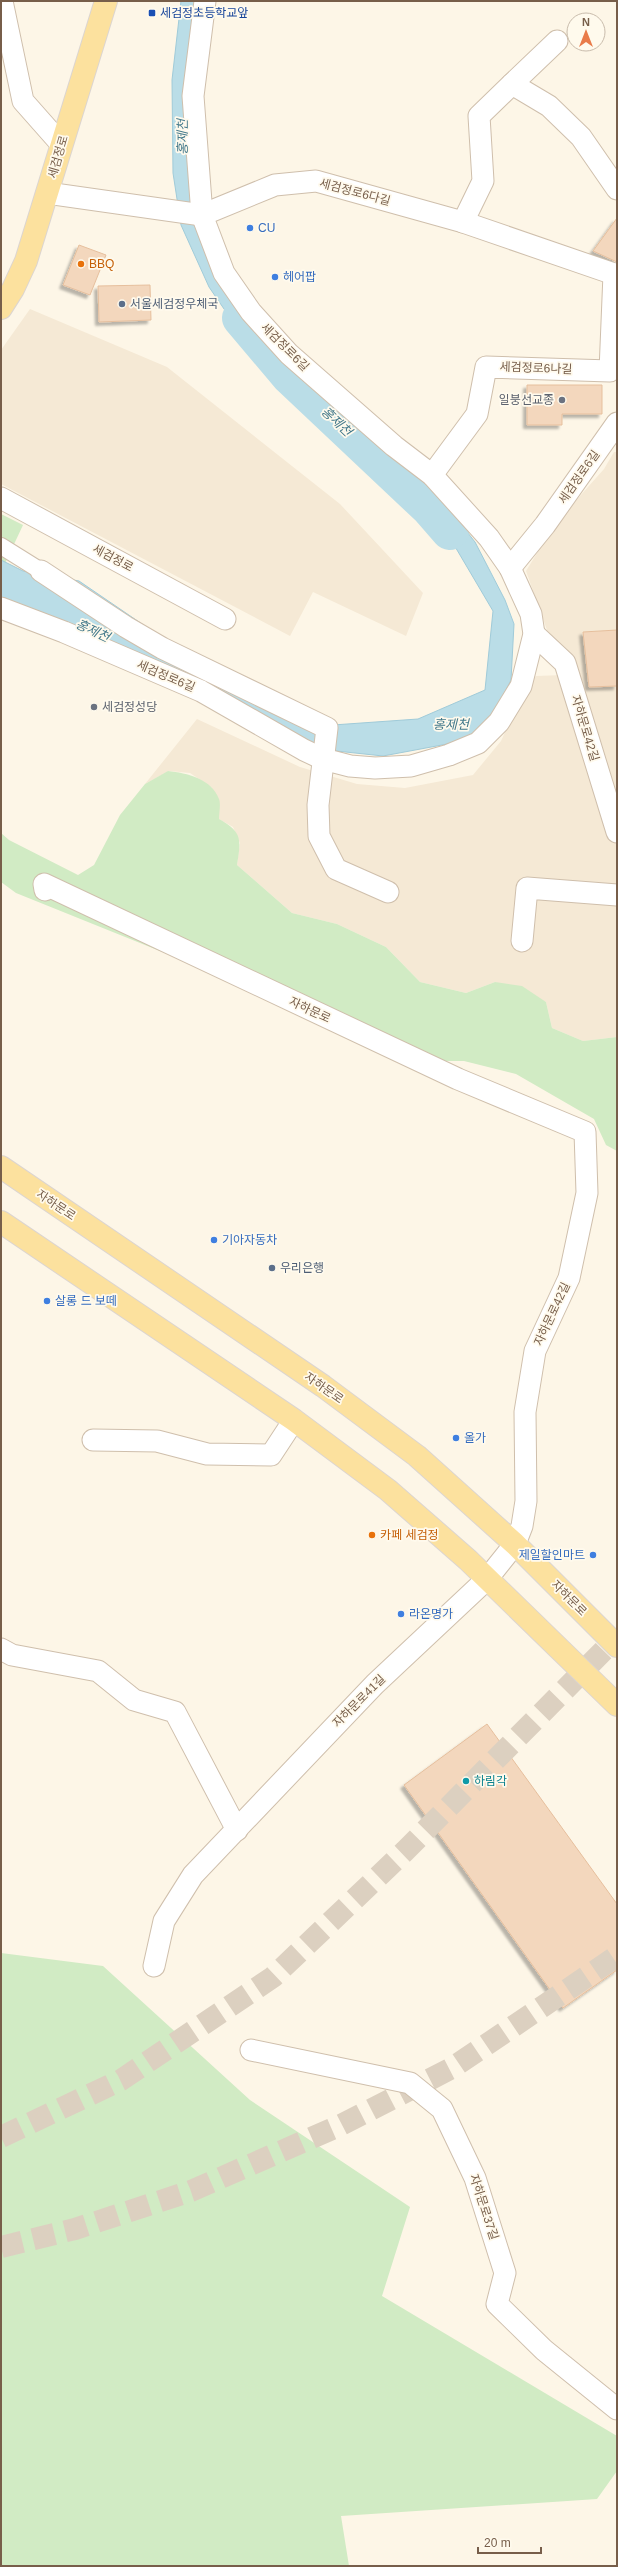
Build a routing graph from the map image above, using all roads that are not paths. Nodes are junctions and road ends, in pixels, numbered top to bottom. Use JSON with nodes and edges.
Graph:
{"nodes":[{"id":1,"x":2,"y":1,"type":"edge"},
{"id":2,"x":106,"y":1,"type":"edge"},
{"id":3,"x":205,"y":1,"type":"edge"},
{"id":4,"x":3,"y":21,"type":"edge"},
{"id":5,"x":557,"y":41,"type":"dead end"},
{"id":6,"x":512,"y":84,"type":"junction"},
{"id":7,"x":61,"y":144,"type":"junction"},
{"id":8,"x":617,"y":189,"type":"edge"},
{"id":9,"x":47,"y":193,"type":"junction"},
{"id":10,"x":202,"y":215,"type":"junction"},
{"id":11,"x":463,"y":222,"type":"junction"},
{"id":12,"x":616,"y":274,"type":"edge"},
{"id":13,"x":1,"y":308,"type":"edge"},
{"id":14,"x":617,"y":423,"type":"edge"},
{"id":15,"x":432,"y":475,"type":"junction"},
{"id":16,"x":1,"y":498,"type":"edge"},
{"id":17,"x":1,"y":546,"type":"edge"},
{"id":18,"x":510,"y":568,"type":"junction"},
{"id":19,"x":41,"y":571,"type":"joint"},
{"id":20,"x":1,"y":608,"type":"edge"},
{"id":21,"x":225,"y":619,"type":"dead end"},
{"id":22,"x":534,"y":634,"type":"junction"},
{"id":23,"x":323,"y":759,"type":"junction"},
{"id":24,"x":617,"y":832,"type":"edge"},
{"id":25,"x":45,"y":890,"type":"dead end"},
{"id":26,"x":388,"y":892,"type":"dead end"},
{"id":27,"x":617,"y":895,"type":"edge"},
{"id":28,"x":522,"y":941,"type":"dead end"},
{"id":29,"x":585,"y":1132,"type":"joint"},
{"id":30,"x":1,"y":1167,"type":"edge"},
{"id":31,"x":1,"y":1222,"type":"edge"},
{"id":32,"x":294,"y":1420,"type":"junction"},
{"id":33,"x":93,"y":1440,"type":"dead end"},
{"id":34,"x":515,"y":1544,"type":"junction"},
{"id":35,"x":487,"y":1579,"type":"junction"},
{"id":36,"x":617,"y":1646,"type":"edge"},
{"id":37,"x":1,"y":1648,"type":"edge"},
{"id":38,"x":617,"y":1705,"type":"edge"},
{"id":39,"x":237,"y":1830,"type":"junction"},
{"id":40,"x":154,"y":1966,"type":"dead end"},
{"id":41,"x":251,"y":2050,"type":"dead end"},
{"id":42,"x":617,"y":2409,"type":"edge"}],
"edges":[{"from":1,"to":4,"type":"street"},
{"from":2,"to":7,"type":"main road","name":"세검정로"},
{"from":3,"to":10,"type":"street","name":"세검정로6길"},
{"from":4,"to":7,"type":"street"},
{"from":5,"to":6,"type":"street"},
{"from":6,"to":8,"type":"street"},
{"from":6,"to":11,"type":"street"},
{"from":7,"to":9,"type":"main road","name":"세검정로"},
{"from":9,"to":10,"type":"street"},
{"from":9,"to":13,"type":"main road","name":"세검정로"},
{"from":10,"to":11,"type":"street","name":"세검정로6다길"},
{"from":10,"to":15,"type":"street","name":"세검정로6길"},
{"from":11,"to":12,"type":"street","name":"세검정로6다길"},
{"from":12,"to":15,"type":"street","name":"세검정로6나길"},
{"from":14,"to":18,"type":"street","name":"세검정로6길"},
{"from":15,"to":18,"type":"street","name":"세검정로6길"},
{"from":16,"to":21,"type":"street","name":"세검정로"},
{"from":17,"to":19,"type":"street"},
{"from":18,"to":22,"type":"street","name":"세검정로6길"},
{"from":19,"to":23,"type":"street"},
{"from":20,"to":23,"type":"street","name":"세검정로6길"},
{"from":22,"to":23,"type":"street","name":"세검정로6길"},
{"from":22,"to":24,"type":"street","name":"자하문로42길"},
{"from":23,"to":26,"type":"street"},
{"from":25,"to":29,"type":"street","name":"자하문로"},
{"from":27,"to":28,"type":"street"},
{"from":29,"to":34,"type":"street","name":"자하문로42길"},
{"from":30,"to":34,"type":"main road","name":"자하문로"},
{"from":31,"to":32,"type":"main road"},
{"from":32,"to":33,"type":"street"},
{"from":32,"to":35,"type":"main road"},
{"from":34,"to":35,"type":"street","name":"자하문로42길"},
{"from":34,"to":36,"type":"main road","name":"자하문로"},
{"from":35,"to":38,"type":"main road"},
{"from":35,"to":39,"type":"street","name":"자하문로41길"},
{"from":37,"to":39,"type":"street"},
{"from":39,"to":40,"type":"street","name":"자하문로41길"},
{"from":41,"to":42,"type":"street","name":"자하문로37길"}]}
